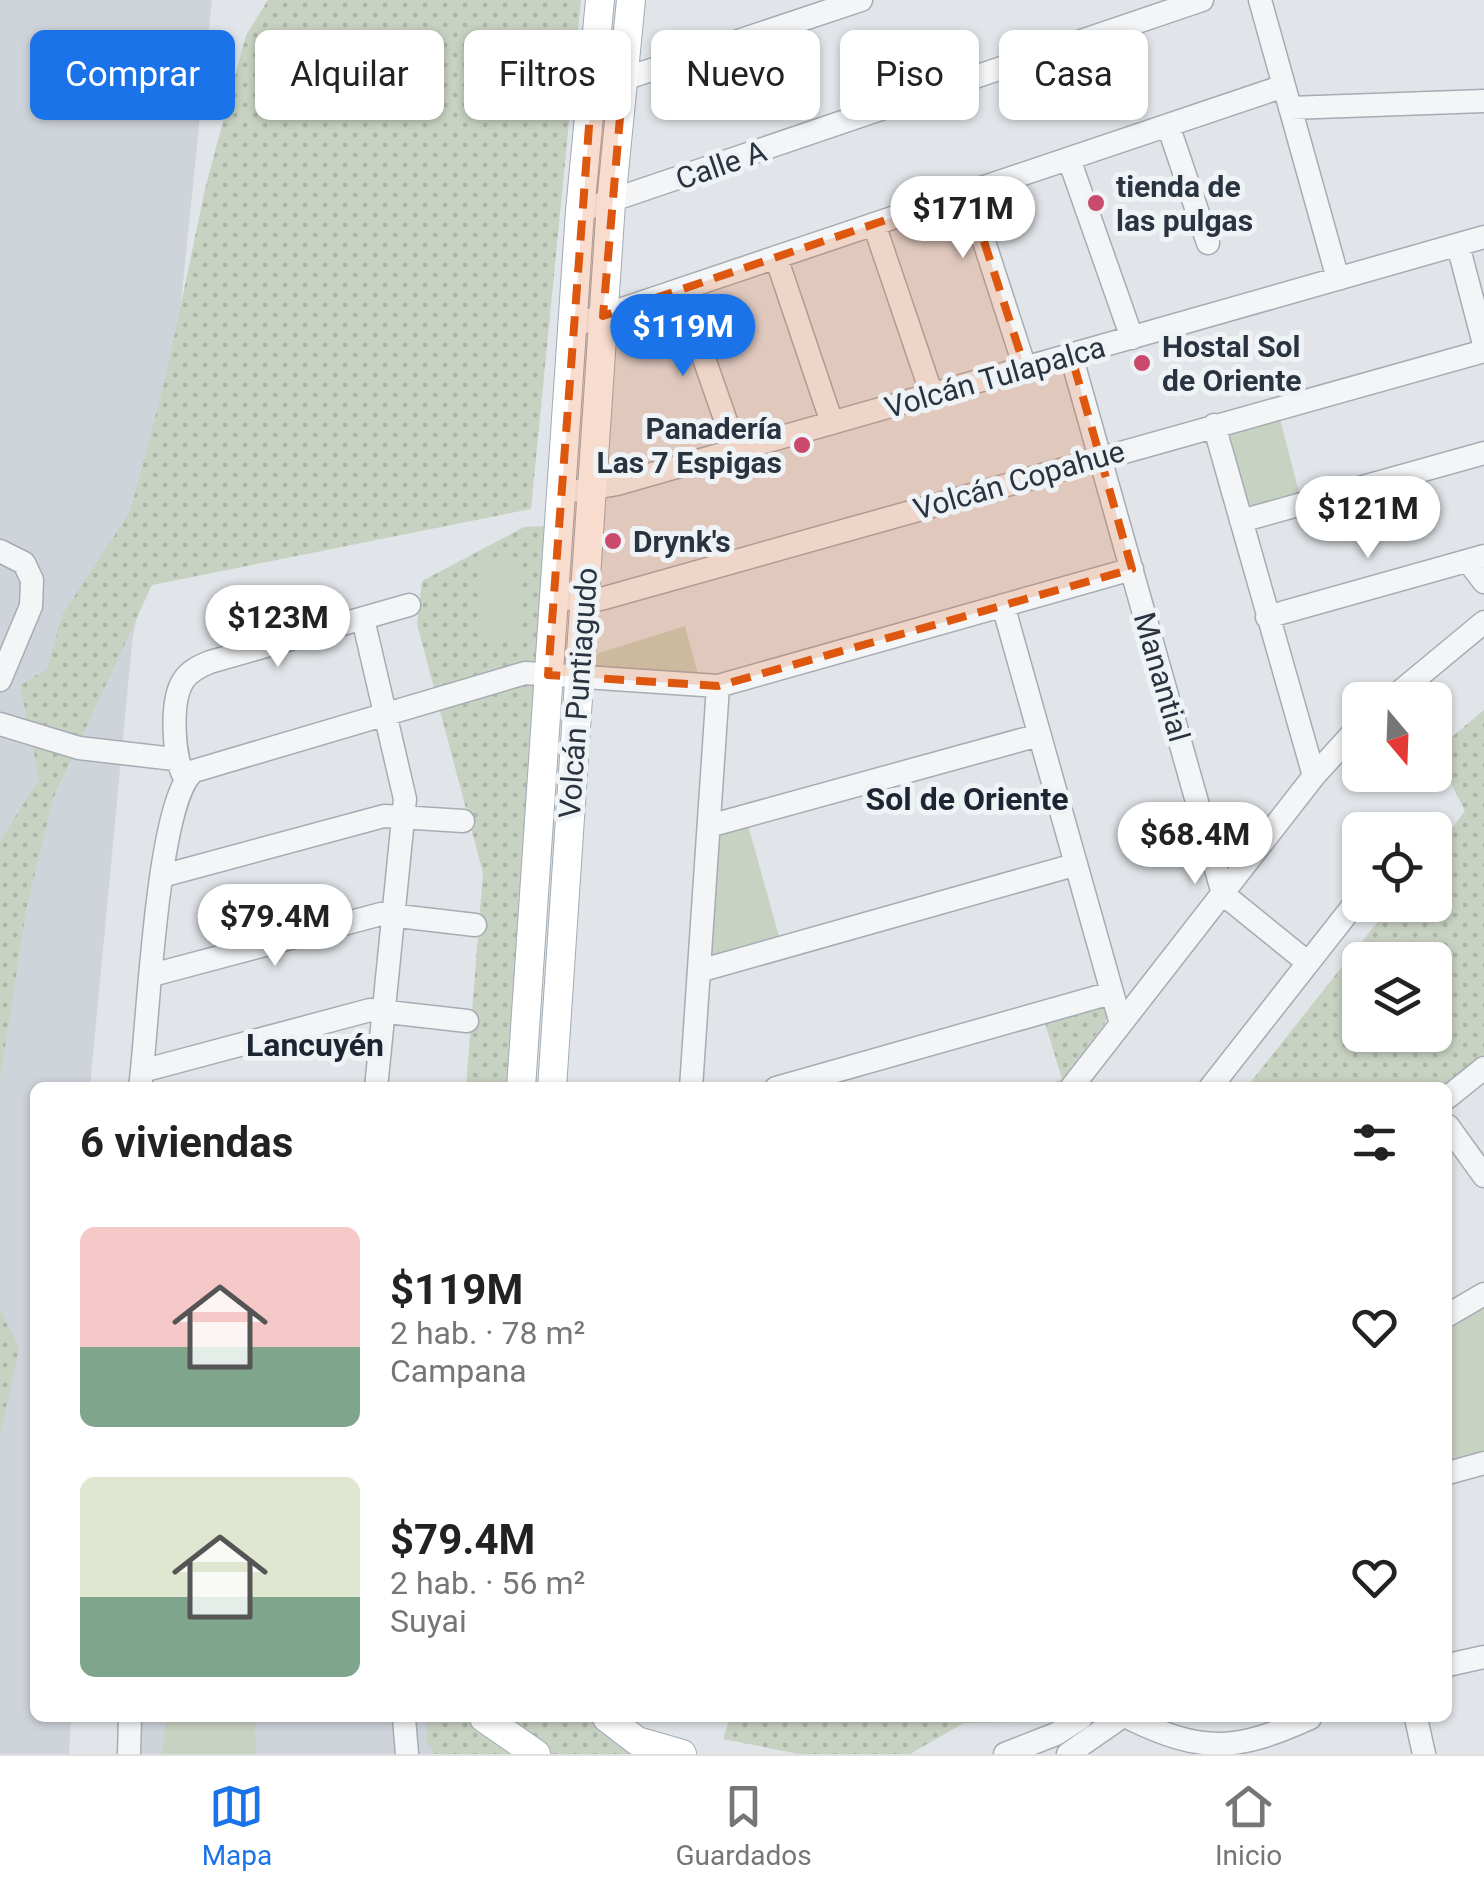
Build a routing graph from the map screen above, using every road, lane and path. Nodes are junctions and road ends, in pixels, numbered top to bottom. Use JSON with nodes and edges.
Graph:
{"nodes":[{"id":1,"x":600,"y":0,"type":"edge"},
{"id":2,"x":631,"y":0,"type":"edge"},
{"id":3,"x":861,"y":0,"type":"edge"},
{"id":4,"x":1202,"y":0,"type":"edge"},
{"id":5,"x":1260,"y":0,"type":"edge"},
{"id":6,"x":1274,"y":0,"type":"edge"},
{"id":7,"x":597,"y":30,"type":"edge"},
{"id":8,"x":628,"y":30,"type":"edge"},
{"id":9,"x":631,"y":79,"type":"edge"},
{"id":10,"x":1287,"y":97,"type":"junction"},
{"id":11,"x":1484,"y":100,"type":"edge"},
{"id":12,"x":589,"y":120,"type":"edge"},
{"id":13,"x":619,"y":120,"type":"edge"},
{"id":14,"x":1168,"y":125,"type":"junction"},
{"id":15,"x":1069,"y":159,"type":"junction"},
{"id":16,"x":968,"y":192,"type":"junction"},
{"id":17,"x":611,"y":203,"type":"junction"},
{"id":18,"x":580,"y":211,"type":"junction"},
{"id":19,"x":874,"y":224,"type":"junction"},
{"id":20,"x":1484,"y":238,"type":"edge"},
{"id":21,"x":1208,"y":243,"type":"dead end"},
{"id":22,"x":1458,"y":245,"type":"junction"},
{"id":23,"x":776,"y":258,"type":"junction"},
{"id":24,"x":1338,"y":279,"type":"junction"},
{"id":25,"x":680,"y":290,"type":"junction"},
{"id":26,"x":603,"y":316,"type":"junction"},
{"id":27,"x":572,"y":326,"type":"junction"},
{"id":28,"x":1132,"y":338,"type":"junction"},
{"id":29,"x":1484,"y":348,"type":"edge"},
{"id":30,"x":1071,"y":355,"type":"junction"},
{"id":31,"x":1025,"y":368,"type":"junction"},
{"id":32,"x":932,"y":395,"type":"junction"},
{"id":33,"x":832,"y":423,"type":"junction"},
{"id":34,"x":1214,"y":425,"type":"junction"},
{"id":35,"x":736,"y":450,"type":"junction"},
{"id":36,"x":1484,"y":453,"type":"edge"},
{"id":37,"x":1100,"y":457,"type":"junction"},
{"id":38,"x":592,"y":490,"type":"junction"},
{"id":39,"x":561,"y":492,"type":"junction"},
{"id":40,"x":1240,"y":521,"type":"junction"},
{"id":41,"x":0,"y":551,"type":"edge"},
{"id":42,"x":1476,"y":558,"type":"edge"},
{"id":43,"x":1132,"y":568,"type":"junction"},
{"id":44,"x":1484,"y":582,"type":"edge"},
{"id":45,"x":553,"y":599,"type":"junction"},
{"id":46,"x":585,"y":600,"type":"junction"},
{"id":47,"x":410,"y":605,"type":"dead end"},
{"id":48,"x":1003,"y":605,"type":"junction"},
{"id":49,"x":1267,"y":617,"type":"junction"},
{"id":50,"x":362,"y":619,"type":"junction"},
{"id":51,"x":1484,"y":622,"type":"edge"},
{"id":52,"x":548,"y":675,"type":"junction"},
{"id":53,"x":0,"y":680,"type":"edge"},
{"id":54,"x":579,"y":680,"type":"junction"},
{"id":55,"x":1412,"y":682,"type":"edge"},
{"id":56,"x":718,"y":686,"type":"junction"},
{"id":57,"x":386,"y":714,"type":"junction"},
{"id":58,"x":0,"y":724,"type":"edge"},
{"id":59,"x":1039,"y":734,"type":"junction"},
{"id":60,"x":1342,"y":745,"type":"edge"},
{"id":61,"x":179,"y":769,"type":"junction"},
{"id":62,"x":1314,"y":776,"type":"junction"},
{"id":63,"x":404,"y":816,"type":"junction"},
{"id":64,"x":463,"y":822,"type":"dead end"},
{"id":65,"x":709,"y":826,"type":"junction"},
{"id":66,"x":1074,"y":865,"type":"junction"},
{"id":67,"x":162,"y":876,"type":"junction"},
{"id":68,"x":1223,"y":894,"type":"junction"},
{"id":69,"x":393,"y":914,"type":"junction"},
{"id":70,"x":1342,"y":919,"type":"edge"},
{"id":71,"x":474,"y":925,"type":"dead end"},
{"id":72,"x":1307,"y":962,"type":"junction"},
{"id":73,"x":700,"y":971,"type":"junction"},
{"id":74,"x":152,"y":974,"type":"junction"},
{"id":75,"x":528,"y":984,"type":"junction"},
{"id":76,"x":558,"y":987,"type":"junction"},
{"id":77,"x":1111,"y":992,"type":"junction"},
{"id":78,"x":382,"y":1012,"type":"junction"},
{"id":79,"x":467,"y":1021,"type":"dead end"},
{"id":80,"x":1121,"y":1024,"type":"junction"},
{"id":81,"x":1484,"y":1068,"type":"edge"},
{"id":82,"x":141,"y":1079,"type":"edge"},
{"id":83,"x":376,"y":1082,"type":"edge"},
{"id":84,"x":521,"y":1082,"type":"edge"},
{"id":85,"x":552,"y":1082,"type":"edge"},
{"id":86,"x":692,"y":1082,"type":"edge"},
{"id":87,"x":797,"y":1082,"type":"edge"},
{"id":88,"x":1076,"y":1082,"type":"edge"},
{"id":89,"x":1215,"y":1082,"type":"edge"},
{"id":90,"x":1452,"y":1094,"type":"edge"},
{"id":91,"x":1452,"y":1132,"type":"edge"},
{"id":92,"x":1484,"y":1176,"type":"edge"},
{"id":93,"x":1484,"y":1294,"type":"edge"},
{"id":94,"x":1452,"y":1312,"type":"edge"},
{"id":95,"x":1484,"y":1463,"type":"edge"},
{"id":96,"x":1452,"y":1471,"type":"edge"},
{"id":97,"x":1484,"y":1657,"type":"edge"},
{"id":98,"x":1452,"y":1664,"type":"edge"},
{"id":99,"x":130,"y":1722,"type":"edge"},
{"id":100,"x":404,"y":1722,"type":"edge"},
{"id":101,"x":491,"y":1722,"type":"edge"},
{"id":102,"x":612,"y":1722,"type":"edge"},
{"id":103,"x":1075,"y":1722,"type":"edge"},
{"id":104,"x":1114,"y":1722,"type":"edge"},
{"id":105,"x":1140,"y":1722,"type":"edge"},
{"id":106,"x":1301,"y":1722,"type":"edge"},
{"id":107,"x":1417,"y":1722,"type":"edge"},
{"id":108,"x":129,"y":1754,"type":"edge"},
{"id":109,"x":406,"y":1754,"type":"edge"},
{"id":110,"x":536,"y":1754,"type":"edge"},
{"id":111,"x":682,"y":1754,"type":"edge"},
{"id":112,"x":1005,"y":1754,"type":"edge"},
{"id":113,"x":1068,"y":1754,"type":"edge"},
{"id":114,"x":1424,"y":1754,"type":"edge"}],
"edges":[{"from":1,"to":7,"type":"main road","name":"Volcán Puntiagudo"},
{"from":2,"to":8,"type":"main road","name":"Volcán Puntiagudo"},
{"from":3,"to":9,"type":"street"},
{"from":4,"to":17,"type":"street","name":"Calle A"},
{"from":5,"to":6,"type":"street"},
{"from":5,"to":10,"type":"street"},
{"from":10,"to":11,"type":"street"},
{"from":10,"to":14,"type":"street"},
{"from":10,"to":24,"type":"street"},
{"from":12,"to":18,"type":"main road","name":"Volcán Puntiagudo"},
{"from":13,"to":17,"type":"main road","name":"Volcán Puntiagudo"},
{"from":14,"to":15,"type":"street"},
{"from":14,"to":21,"type":"street"},
{"from":15,"to":16,"type":"street"},
{"from":15,"to":28,"type":"street"},
{"from":16,"to":19,"type":"street"},
{"from":16,"to":31,"type":"street"},
{"from":17,"to":18,"type":"street","name":"Calle A"},
{"from":17,"to":26,"type":"main road","name":"Volcán Puntiagudo"},
{"from":18,"to":27,"type":"main road","name":"Volcán Puntiagudo"},
{"from":19,"to":23,"type":"street"},
{"from":19,"to":32,"type":"street"},
{"from":20,"to":22,"type":"street","name":"Volcán Tulapalca"},
{"from":22,"to":24,"type":"street","name":"Volcán Tulapalca"},
{"from":22,"to":29,"type":"street"},
{"from":23,"to":25,"type":"street"},
{"from":23,"to":33,"type":"street"},
{"from":24,"to":28,"type":"street","name":"Volcán Tulapalca"},
{"from":25,"to":26,"type":"street"},
{"from":25,"to":35,"type":"street"},
{"from":26,"to":27,"type":"street"},
{"from":26,"to":38,"type":"main road","name":"Volcán Puntiagudo"},
{"from":27,"to":39,"type":"main road","name":"Volcán Puntiagudo"},
{"from":28,"to":30,"type":"street","name":"Volcán Tulapalca"},
{"from":29,"to":34,"type":"street","name":"Volcán Copahue"},
{"from":30,"to":31,"type":"street","name":"Volcán Tulapalca"},
{"from":30,"to":37,"type":"street","name":"Manantial"},
{"from":31,"to":32,"type":"street","name":"Volcán Tulapalca"},
{"from":32,"to":33,"type":"street","name":"Volcán Tulapalca"},
{"from":33,"to":35,"type":"street","name":"Volcán Tulapalca"},
{"from":34,"to":37,"type":"street","name":"Volcán Copahue"},
{"from":34,"to":40,"type":"street"},
{"from":35,"to":38,"type":"street","name":"Volcán Tulapalca"},
{"from":36,"to":40,"type":"street"},
{"from":37,"to":43,"type":"street","name":"Manantial"},
{"from":37,"to":46,"type":"street","name":"Volcán Copahue"},
{"from":38,"to":39,"type":"street","name":"Volcán Tulapalca"},
{"from":38,"to":46,"type":"main road","name":"Volcán Puntiagudo"},
{"from":39,"to":45,"type":"main road","name":"Volcán Puntiagudo"},
{"from":40,"to":49,"type":"street"},
{"from":41,"to":53,"type":"street"},
{"from":42,"to":44,"type":"street"},
{"from":42,"to":49,"type":"street"},
{"from":43,"to":48,"type":"street"},
{"from":43,"to":68,"type":"street","name":"Manantial"},
{"from":45,"to":46,"type":"street","name":"Volcán Copahue"},
{"from":45,"to":52,"type":"main road","name":"Volcán Puntiagudo"},
{"from":46,"to":54,"type":"main road","name":"Volcán Puntiagudo"},
{"from":47,"to":50,"type":"street"},
{"from":48,"to":56,"type":"street"},
{"from":48,"to":59,"type":"street"},
{"from":49,"to":62,"type":"street"},
{"from":50,"to":57,"type":"street"},
{"from":50,"to":61,"type":"street"},
{"from":51,"to":55,"type":"street"},
{"from":52,"to":54,"type":"street"},
{"from":52,"to":57,"type":"street"},
{"from":52,"to":75,"type":"main road","name":"Volcán Puntiagudo"},
{"from":54,"to":56,"type":"street"},
{"from":54,"to":76,"type":"main road","name":"Volcán Puntiagudo"},
{"from":56,"to":65,"type":"street"},
{"from":57,"to":61,"type":"street"},
{"from":57,"to":63,"type":"street"},
{"from":58,"to":61,"type":"street"},
{"from":59,"to":65,"type":"street"},
{"from":59,"to":66,"type":"street"},
{"from":60,"to":62,"type":"street"},
{"from":61,"to":67,"type":"street"},
{"from":62,"to":68,"type":"street"},
{"from":63,"to":64,"type":"street"},
{"from":63,"to":67,"type":"street"},
{"from":63,"to":69,"type":"street"},
{"from":65,"to":73,"type":"street"},
{"from":66,"to":73,"type":"street"},
{"from":66,"to":77,"type":"street"},
{"from":67,"to":74,"type":"street"},
{"from":68,"to":72,"type":"street"},
{"from":68,"to":80,"type":"street"},
{"from":69,"to":71,"type":"street"},
{"from":69,"to":74,"type":"street"},
{"from":69,"to":78,"type":"street"},
{"from":70,"to":72,"type":"street"},
{"from":72,"to":89,"type":"street"},
{"from":73,"to":86,"type":"street"},
{"from":74,"to":82,"type":"street"},
{"from":75,"to":76,"type":"main road"},
{"from":75,"to":84,"type":"main road","name":"Volcán Puntiagudo"},
{"from":76,"to":85,"type":"main road","name":"Volcán Puntiagudo"},
{"from":77,"to":80,"type":"street"},
{"from":77,"to":87,"type":"street"},
{"from":78,"to":79,"type":"street"},
{"from":78,"to":82,"type":"street"},
{"from":78,"to":83,"type":"street"},
{"from":80,"to":88,"type":"street"},
{"from":81,"to":90,"type":"street"},
{"from":91,"to":92,"type":"street"},
{"from":93,"to":94,"type":"street"},
{"from":95,"to":96,"type":"street"},
{"from":97,"to":98,"type":"street"},
{"from":99,"to":108,"type":"street"},
{"from":100,"to":109,"type":"street"},
{"from":101,"to":110,"type":"main road"},
{"from":102,"to":111,"type":"main road"},
{"from":103,"to":112,"type":"street"},
{"from":104,"to":113,"type":"street"},
{"from":105,"to":106,"type":"street"},
{"from":107,"to":114,"type":"street"}]}
